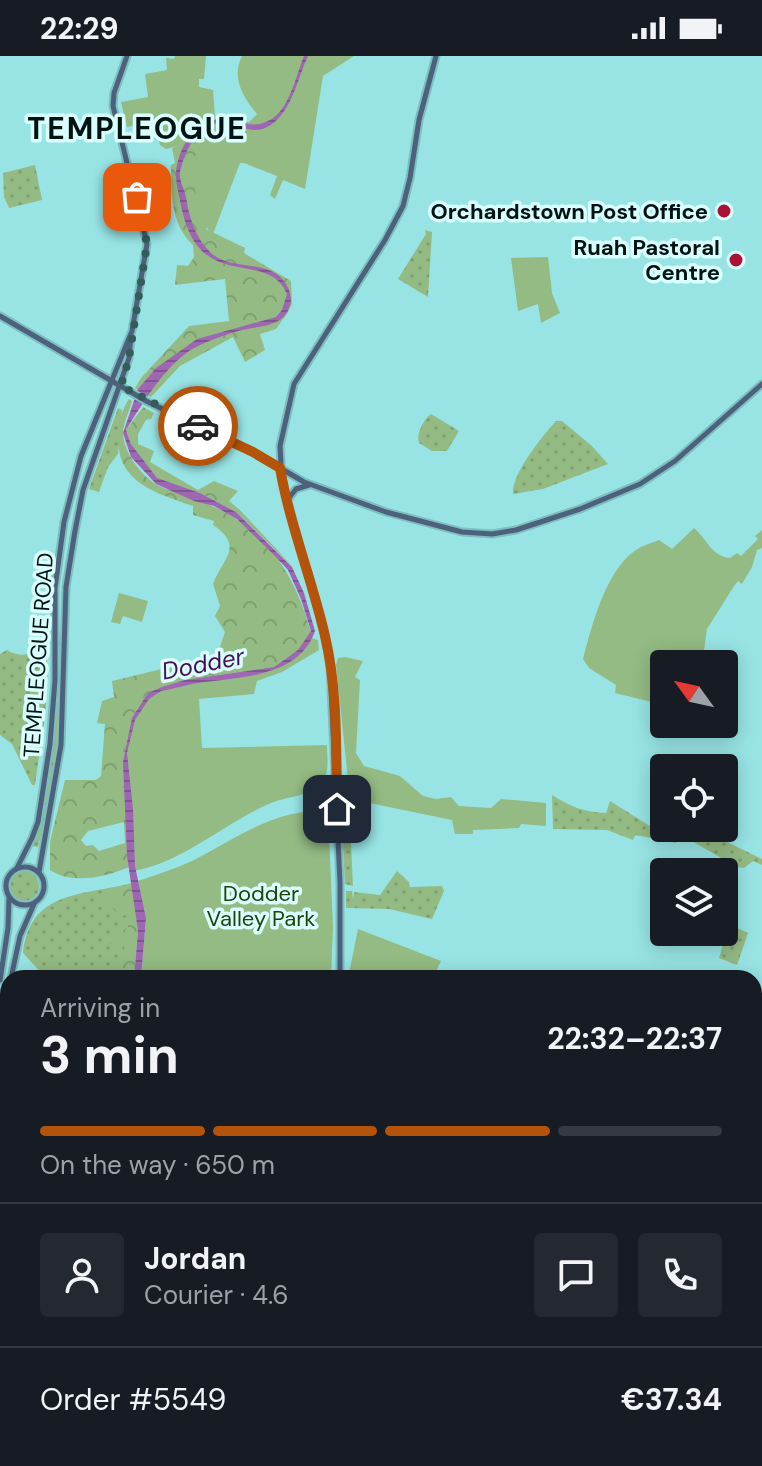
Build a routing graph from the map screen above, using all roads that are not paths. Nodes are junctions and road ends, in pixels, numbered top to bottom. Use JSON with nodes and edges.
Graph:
{"nodes":[{"id":1,"x":127,"y":56,"type":"edge"},
{"id":2,"x":436,"y":56,"type":"edge"},
{"id":3,"x":0,"y":316,"type":"edge"},
{"id":4,"x":132,"y":331,"type":"junction"},
{"id":5,"x":112,"y":380,"type":"junction"},
{"id":6,"x":762,"y":384,"type":"edge"},
{"id":7,"x":121,"y":386,"type":"junction"},
{"id":8,"x":129,"y":392,"type":"junction"},
{"id":9,"x":113,"y":406,"type":"junction"},
{"id":10,"x":280,"y":468,"type":"junction"},
{"id":11,"x":310,"y":485,"type":"junction"},
{"id":12,"x":72,"y":487,"type":"junction"},
{"id":13,"x":83,"y":490,"type":"junction"},
{"id":14,"x":287,"y":500,"type":"junction"},
{"id":15,"x":17,"y":868,"type":"junction"},
{"id":16,"x":39,"y":872,"type":"junction"},
{"id":17,"x":9,"y":897,"type":"junction"},
{"id":18,"x":34,"y":904,"type":"junction"},
{"id":19,"x":2,"y":970,"type":"edge"},
{"id":20,"x":13,"y":970,"type":"edge"},
{"id":21,"x":340,"y":970,"type":"edge"}],
"edges":[{"from":1,"to":4,"type":"main road","name":"TEMPLEOGUE ROAD"},
{"from":2,"to":10,"type":"main road"},
{"from":3,"to":5,"type":"main road"},
{"from":4,"to":5,"type":"main road","name":"TEMPLEOGUE ROAD"},
{"from":4,"to":7,"type":"main road","name":"TEMPLEOGUE ROAD"},
{"from":5,"to":7,"type":"main road"},
{"from":5,"to":12,"type":"main road","name":"TEMPLEOGUE ROAD"},
{"from":6,"to":11,"type":"main road"},
{"from":7,"to":8,"type":"main road"},
{"from":7,"to":9,"type":"main road","name":"TEMPLEOGUE ROAD"},
{"from":8,"to":9,"type":"main road"},
{"from":8,"to":10,"type":"main road"},
{"from":9,"to":13,"type":"main road","name":"TEMPLEOGUE ROAD"},
{"from":10,"to":11,"type":"main road"},
{"from":10,"to":14,"type":"main road"},
{"from":11,"to":14,"type":"main road"},
{"from":12,"to":13,"type":"main road"},
{"from":12,"to":15,"type":"main road","name":"TEMPLEOGUE ROAD"},
{"from":13,"to":16,"type":"main road","name":"TEMPLEOGUE ROAD"},
{"from":14,"to":21,"type":"main road"},
{"from":15,"to":16,"type":"main road"},
{"from":15,"to":17,"type":"main road"},
{"from":16,"to":18,"type":"main road"},
{"from":17,"to":18,"type":"main road"},
{"from":17,"to":19,"type":"main road"},
{"from":18,"to":20,"type":"main road"}]}
